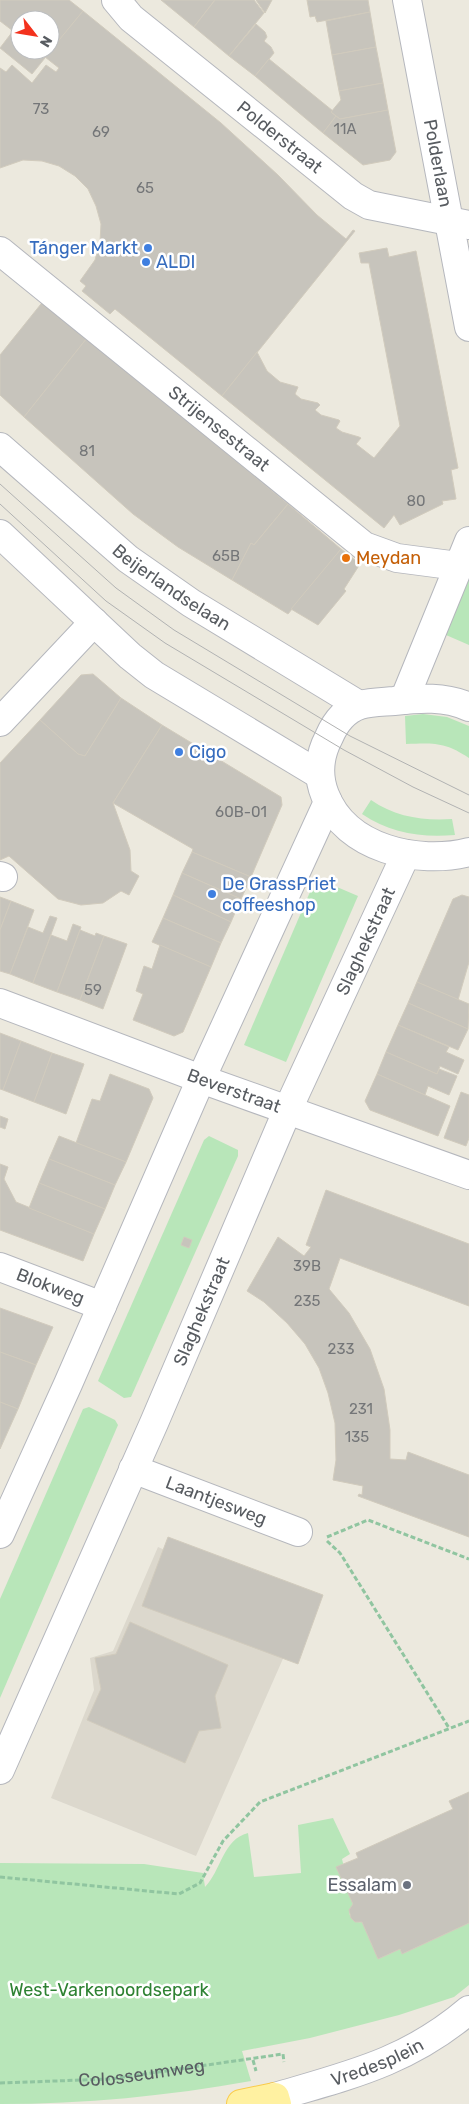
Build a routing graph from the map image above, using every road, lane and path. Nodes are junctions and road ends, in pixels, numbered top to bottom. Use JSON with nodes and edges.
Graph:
{"nodes":[{"id":1,"x":116,"y":0,"type":"edge"},
{"id":2,"x":407,"y":0,"type":"edge"},
{"id":3,"x":458,"y":222,"type":"edge"},
{"id":4,"x":0,"y":251,"type":"edge"},
{"id":5,"x":469,"y":327,"type":"edge"},
{"id":6,"x":0,"y":447,"type":"edge"},
{"id":7,"x":0,"y":534,"type":"edge"},
{"id":8,"x":469,"y":541,"type":"edge"},
{"id":9,"x":458,"y":566,"type":"junction"},
{"id":10,"x":94,"y":622,"type":"junction"},
{"id":11,"x":404,"y":700,"type":"junction"},
{"id":12,"x":359,"y":705,"type":"junction"},
{"id":13,"x":469,"y":707,"type":"edge"},
{"id":14,"x":0,"y":721,"type":"edge"},
{"id":15,"x":320,"y":775,"type":"junction"},
{"id":16,"x":328,"y":802,"type":"junction"},
{"id":17,"x":469,"y":852,"type":"edge"},
{"id":18,"x":406,"y":854,"type":"junction"},
{"id":19,"x":0,"y":1003,"type":"edge"},
{"id":20,"x":201,"y":1079,"type":"junction"},
{"id":21,"x":288,"y":1109,"type":"junction"},
{"id":22,"x":469,"y":1175,"type":"edge"},
{"id":23,"x":0,"y":1267,"type":"edge"},
{"id":24,"x":102,"y":1306,"type":"junction"},
{"id":25,"x":133,"y":1469,"type":"junction"},
{"id":26,"x":298,"y":1532,"type":"dead end"},
{"id":27,"x":0,"y":1534,"type":"edge"},
{"id":28,"x":469,"y":1559,"type":"edge"},
{"id":29,"x":469,"y":1720,"type":"edge"},
{"id":30,"x":449,"y":1728,"type":"junction"},
{"id":31,"x":0,"y":1770,"type":"edge"},
{"id":32,"x":0,"y":1877,"type":"edge"},
{"id":33,"x":469,"y":2010,"type":"edge"},
{"id":34,"x":283,"y":2054,"type":"dead end"},
{"id":35,"x":0,"y":2082,"type":"edge"},
{"id":36,"x":276,"y":2100,"type":"edge"},
{"id":37,"x":241,"y":2104,"type":"edge"}],
"edges":[{"from":1,"to":3,"type":"street","name":"Polderstraat"},
{"from":2,"to":3,"type":"street","name":"Polderlaan"},
{"from":3,"to":5,"type":"street","name":"Polderlaan"},
{"from":4,"to":9,"type":"street","name":"Strijensestraat"},
{"from":6,"to":12,"type":"street","name":"Beijerlandselaan"},
{"from":7,"to":10,"type":"street"},
{"from":8,"to":9,"type":"street"},
{"from":9,"to":11,"type":"street"},
{"from":10,"to":14,"type":"street"},
{"from":10,"to":15,"type":"street"},
{"from":11,"to":12,"type":"street"},
{"from":11,"to":13,"type":"street"},
{"from":12,"to":15,"type":"street"},
{"from":15,"to":16,"type":"street"},
{"from":16,"to":18,"type":"street"},
{"from":16,"to":20,"type":"street"},
{"from":17,"to":18,"type":"street"},
{"from":18,"to":21,"type":"street","name":"Slaghekstraat"},
{"from":19,"to":20,"type":"street","name":"Beverstraat"},
{"from":20,"to":21,"type":"street","name":"Beverstraat"},
{"from":20,"to":24,"type":"street"},
{"from":21,"to":22,"type":"street","name":"Beverstraat"},
{"from":21,"to":25,"type":"street","name":"Slaghekstraat"},
{"from":23,"to":24,"type":"street","name":"Blokweg"},
{"from":24,"to":27,"type":"street"},
{"from":25,"to":26,"type":"street","name":"Laantjesweg"},
{"from":25,"to":31,"type":"street","name":"Slaghekstraat"},
{"from":28,"to":30,"type":"path"},
{"from":29,"to":30,"type":"path"},
{"from":30,"to":32,"type":"path"},
{"from":33,"to":36,"type":"street","name":"Vredesplein"},
{"from":34,"to":35,"type":"path","name":"Colosseumweg"},
{"from":36,"to":37,"type":"main road"}]}
